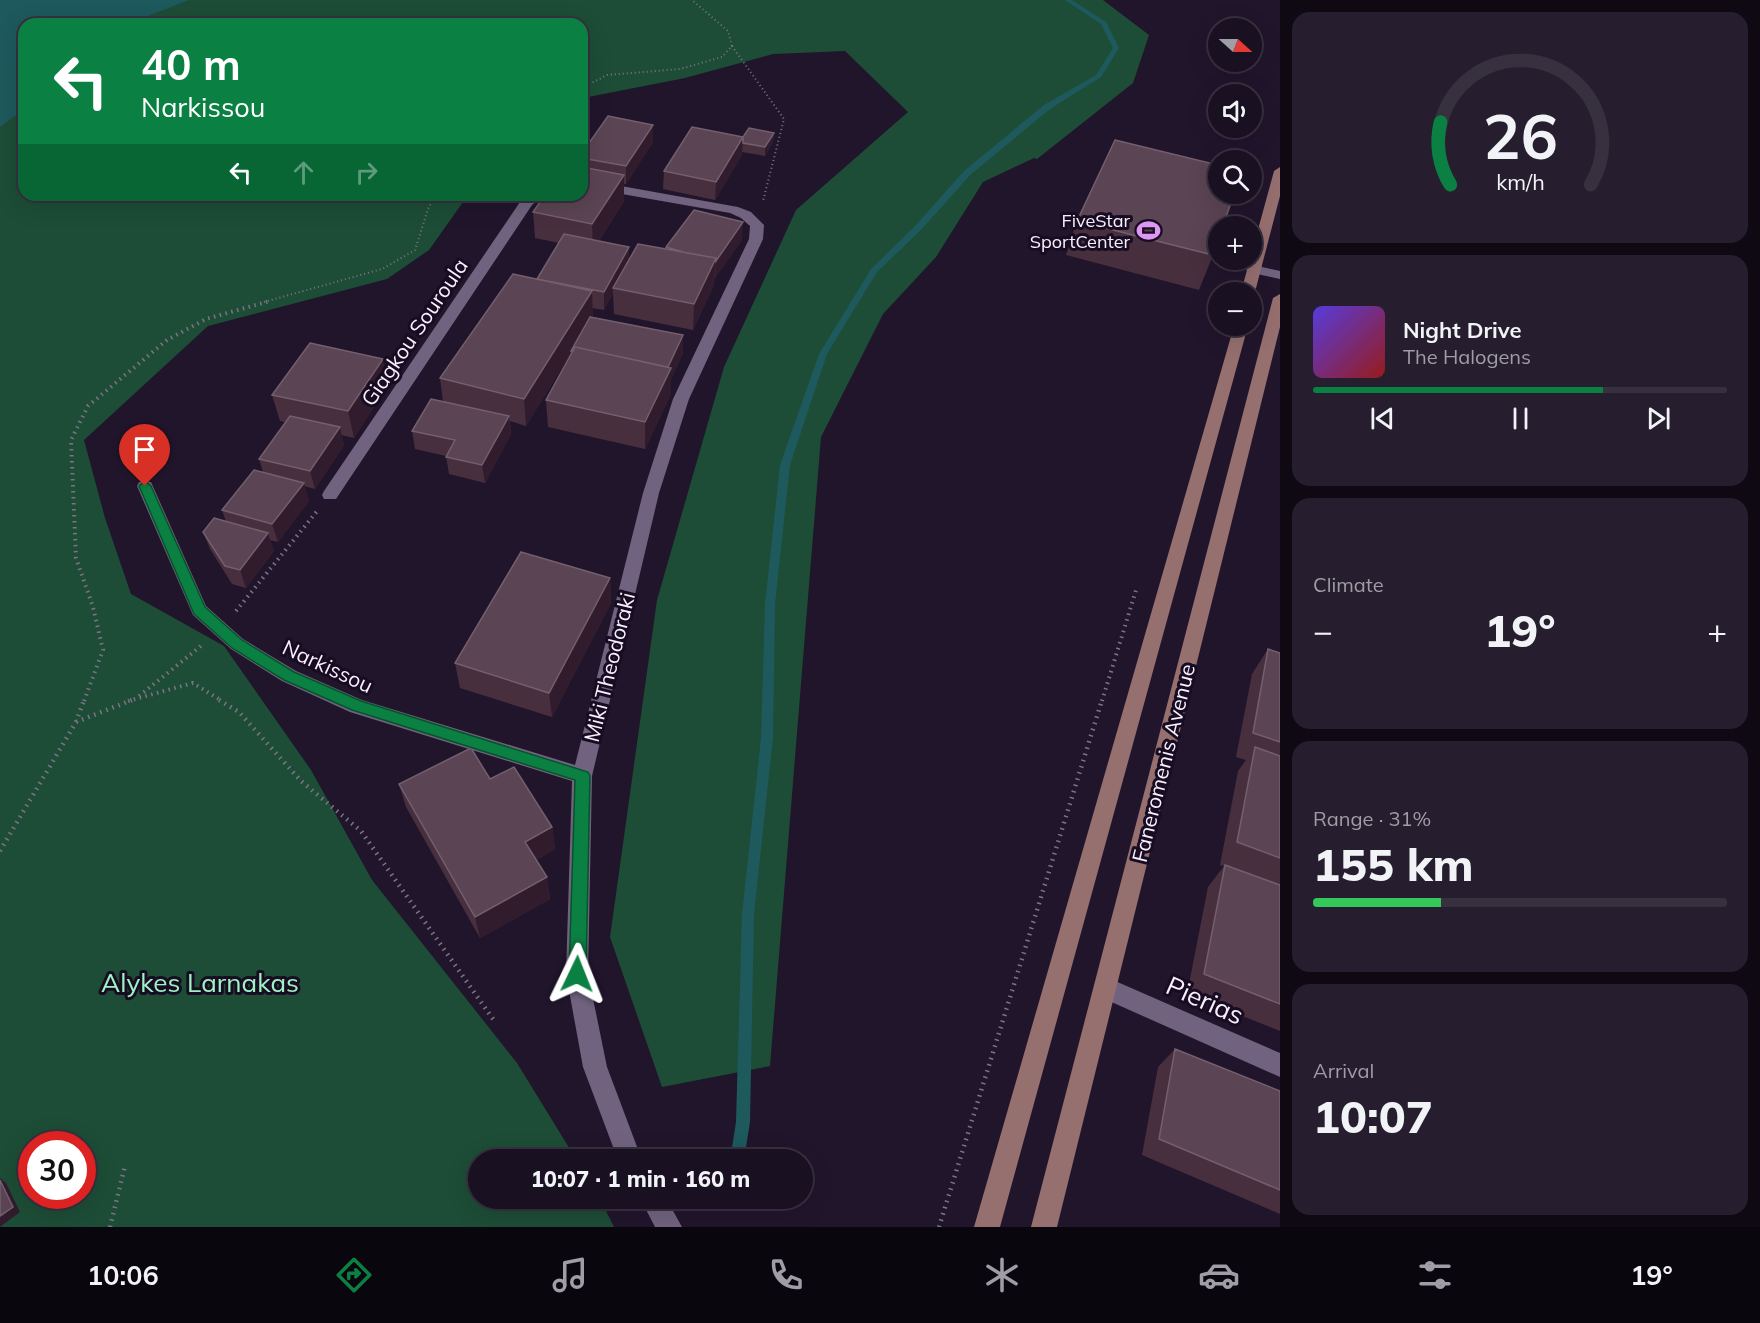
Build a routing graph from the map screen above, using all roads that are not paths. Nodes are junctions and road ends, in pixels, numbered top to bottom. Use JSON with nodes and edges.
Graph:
{"nodes":[{"id":1,"x":1280,"y":171,"type":"edge"},
{"id":2,"x":588,"y":184,"type":"edge"},
{"id":3,"x":528,"y":201,"type":"edge"},
{"id":4,"x":1262,"y":236,"type":"edge"},
{"id":5,"x":1258,"y":270,"type":"edge"},
{"id":6,"x":1280,"y":275,"type":"edge"},
{"id":7,"x":1280,"y":298,"type":"edge"},
{"id":8,"x":1238,"y":336,"type":"edge"},
{"id":9,"x":145,"y":486,"type":"dead end"},
{"id":10,"x":330,"y":495,"type":"road end"},
{"id":11,"x":582,"y":776,"type":"junction"},
{"id":12,"x":1106,"y":988,"type":"junction"},
{"id":13,"x":1280,"y":1065,"type":"edge"},
{"id":14,"x":626,"y":1149,"type":"edge"},
{"id":15,"x":658,"y":1209,"type":"edge"},
{"id":16,"x":669,"y":1227,"type":"edge"},
{"id":17,"x":987,"y":1227,"type":"edge"},
{"id":18,"x":1044,"y":1227,"type":"edge"}],
"edges":[{"from":1,"to":4,"type":"main road"},
{"from":2,"to":11,"type":"street","name":"Miki Theodoraki"},
{"from":3,"to":10,"type":"street","name":"Giagkou Souroula"},
{"from":5,"to":6,"type":"street"},
{"from":7,"to":12,"type":"main road","name":"Faneromenis Avenue"},
{"from":8,"to":17,"type":"main road","name":"Faneromenis Avenue"},
{"from":9,"to":11,"type":"street","name":"Narkissou"},
{"from":11,"to":14,"type":"street","name":"Miki Theodoraki"},
{"from":12,"to":13,"type":"street","name":"Pierias"},
{"from":12,"to":18,"type":"main road","name":"Faneromenis Avenue"},
{"from":15,"to":16,"type":"street"}]}
